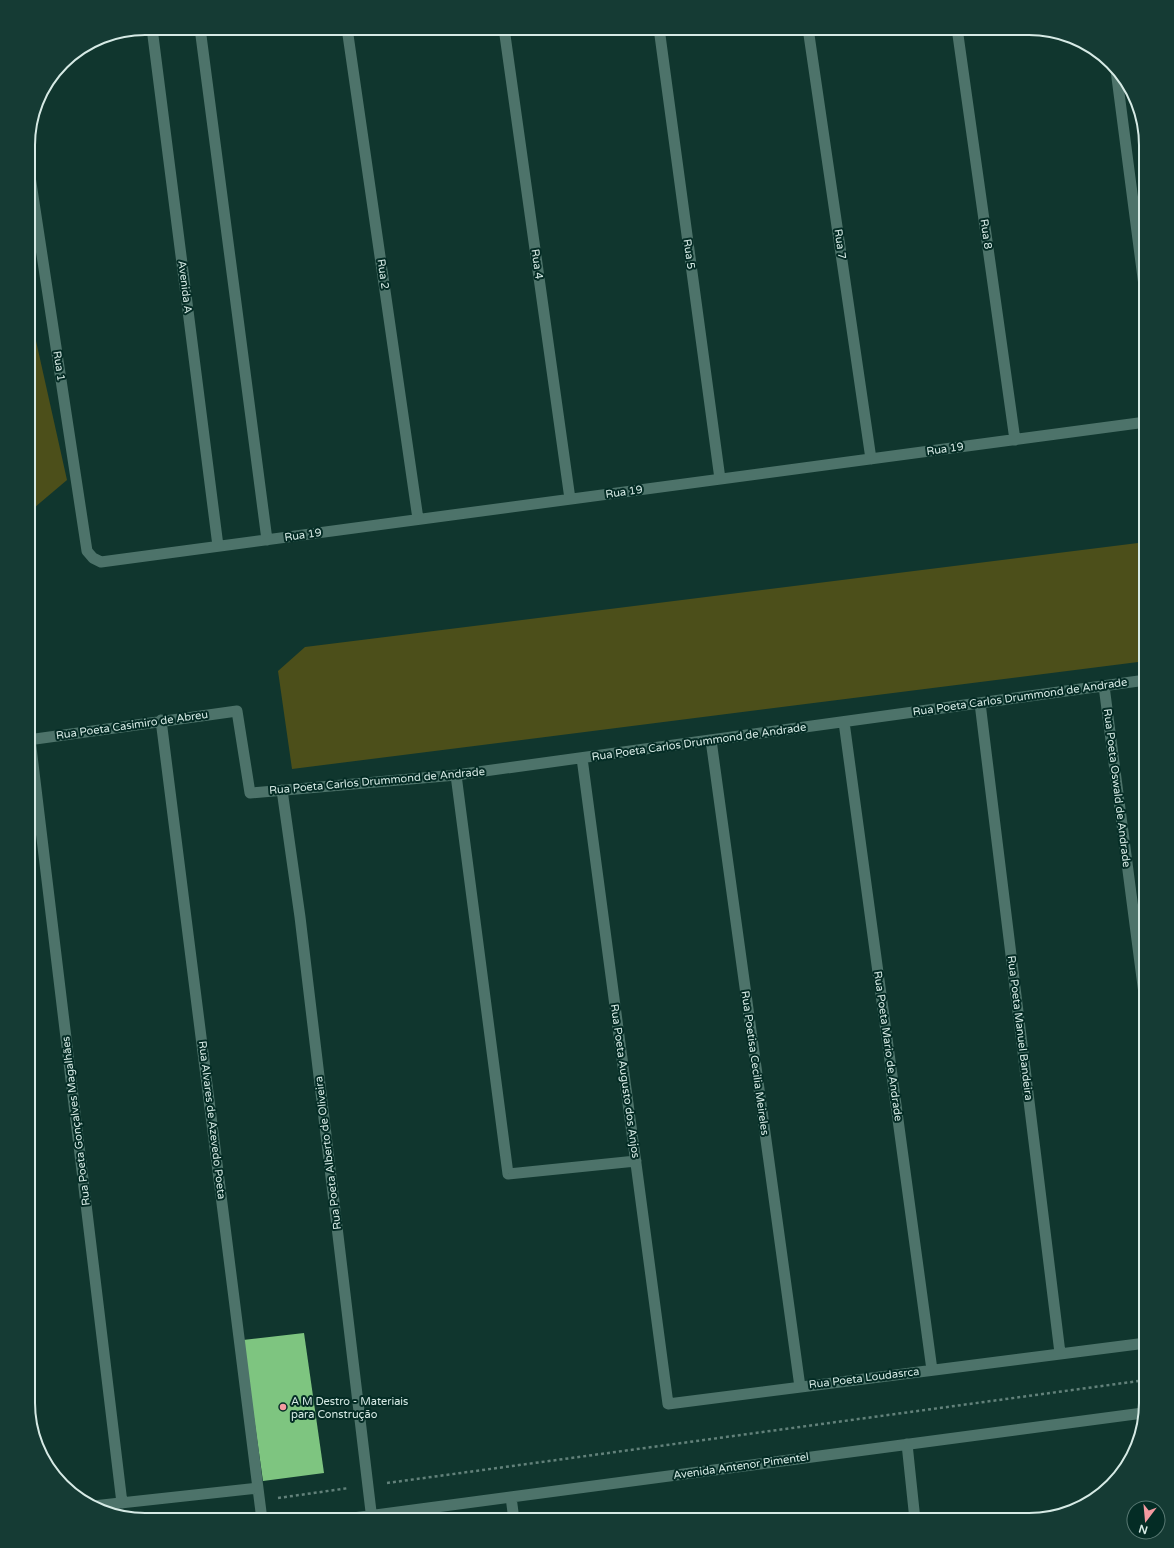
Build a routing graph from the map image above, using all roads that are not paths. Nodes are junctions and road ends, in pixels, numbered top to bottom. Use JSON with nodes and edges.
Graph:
{"nodes":[{"id":1,"x":153,"y":35,"type":"edge"},
{"id":2,"x":201,"y":35,"type":"edge"},
{"id":3,"x":349,"y":35,"type":"edge"},
{"id":4,"x":505,"y":35,"type":"edge"},
{"id":5,"x":660,"y":35,"type":"edge"},
{"id":6,"x":809,"y":35,"type":"edge"},
{"id":7,"x":958,"y":35,"type":"edge"},
{"id":8,"x":1117,"y":80,"type":"edge"},
{"id":9,"x":35,"y":209,"type":"edge"},
{"id":10,"x":1139,"y":247,"type":"edge"},
{"id":11,"x":1139,"y":423,"type":"edge"},
{"id":12,"x":1016,"y":440,"type":"junction"},
{"id":13,"x":871,"y":459,"type":"junction"},
{"id":14,"x":720,"y":479,"type":"junction"},
{"id":15,"x":570,"y":499,"type":"junction"},
{"id":16,"x":418,"y":519,"type":"junction"},
{"id":17,"x":267,"y":540,"type":"junction"},
{"id":18,"x":218,"y":546,"type":"junction"},
{"id":19,"x":101,"y":562,"type":"joint"},
{"id":20,"x":1139,"y":681,"type":"edge"},
{"id":21,"x":1104,"y":686,"type":"junction"},
{"id":22,"x":980,"y":703,"type":"junction"},
{"id":23,"x":161,"y":720,"type":"junction"},
{"id":24,"x":844,"y":722,"type":"junction"},
{"id":25,"x":35,"y":738,"type":"edge"},
{"id":26,"x":711,"y":740,"type":"junction"},
{"id":27,"x":582,"y":758,"type":"junction"},
{"id":28,"x":456,"y":775,"type":"junction"},
{"id":29,"x":35,"y":788,"type":"edge"},
{"id":30,"x":282,"y":790,"type":"junction"},
{"id":31,"x":250,"y":793,"type":"joint"},
{"id":32,"x":1139,"y":955,"type":"edge"},
{"id":33,"x":636,"y":1161,"type":"junction"},
{"id":34,"x":1139,"y":1344,"type":"edge"},
{"id":35,"x":1060,"y":1353,"type":"junction"},
{"id":36,"x":932,"y":1370,"type":"junction"},
{"id":37,"x":800,"y":1387,"type":"junction"},
{"id":38,"x":668,"y":1404,"type":"joint"},
{"id":39,"x":1138,"y":1414,"type":"edge"},
{"id":40,"x":907,"y":1444,"type":"junction"},
{"id":41,"x":258,"y":1488,"type":"junction"},
{"id":42,"x":511,"y":1497,"type":"junction"},
{"id":43,"x":122,"y":1503,"type":"junction"},
{"id":44,"x":103,"y":1505,"type":"edge"},
{"id":45,"x":261,"y":1513,"type":"edge"},
{"id":46,"x":371,"y":1513,"type":"edge"},
{"id":47,"x":405,"y":1513,"type":"edge"},
{"id":48,"x":513,"y":1513,"type":"edge"},
{"id":49,"x":914,"y":1513,"type":"edge"}],
"edges":[{"from":1,"to":18,"type":"street","name":"Avenida A"},
{"from":2,"to":17,"type":"street"},
{"from":3,"to":16,"type":"street","name":"Rua 2"},
{"from":4,"to":15,"type":"street","name":"Rua 4"},
{"from":5,"to":14,"type":"street","name":"Rua 5"},
{"from":6,"to":13,"type":"street","name":"Rua 7"},
{"from":7,"to":12,"type":"street","name":"Rua 8"},
{"from":8,"to":10,"type":"street"},
{"from":9,"to":19,"type":"street","name":"Rua 1"},
{"from":11,"to":12,"type":"street","name":"Rua 19"},
{"from":12,"to":13,"type":"street","name":"Rua 19"},
{"from":13,"to":14,"type":"street","name":"Rua 19"},
{"from":14,"to":15,"type":"street","name":"Rua 19"},
{"from":15,"to":16,"type":"street","name":"Rua 19"},
{"from":16,"to":17,"type":"street","name":"Rua 19"},
{"from":17,"to":18,"type":"street","name":"Rua 19"},
{"from":18,"to":19,"type":"street","name":"Rua 19"},
{"from":20,"to":21,"type":"street","name":"Rua Poeta Carlos Drummond de Andrade"},
{"from":21,"to":22,"type":"street","name":"Rua Poeta Carlos Drummond de Andrade"},
{"from":21,"to":32,"type":"street","name":"Rua Poeta Oswald de Andrade"},
{"from":22,"to":24,"type":"street","name":"Rua Poeta Carlos Drummond de Andrade"},
{"from":22,"to":35,"type":"street","name":"Rua Poeta Manuel Bandeira"},
{"from":23,"to":25,"type":"street","name":"Rua Poeta Casimiro de Abreu"},
{"from":23,"to":31,"type":"street","name":"Rua Poeta Casimiro de Abreu"},
{"from":23,"to":41,"type":"street","name":"Rua Alvares de Azevedo Poeta"},
{"from":24,"to":26,"type":"street","name":"Rua Poeta Carlos Drummond de Andrade"},
{"from":24,"to":36,"type":"street","name":"Rua Poeta Mario de Andrade"},
{"from":26,"to":27,"type":"street","name":"Rua Poeta Carlos Drummond de Andrade"},
{"from":26,"to":37,"type":"street","name":"Rua Poetisa Cecilia Meireles"},
{"from":27,"to":28,"type":"street","name":"Rua Poeta Carlos Drummond de Andrade"},
{"from":27,"to":33,"type":"street","name":"Rua Poeta Augusto dos Anjos"},
{"from":28,"to":30,"type":"street","name":"Rua Poeta Carlos Drummond de Andrade"},
{"from":28,"to":33,"type":"street"},
{"from":29,"to":43,"type":"street","name":"Rua Poeta Gonçalves Magalhães"},
{"from":30,"to":31,"type":"street","name":"Rua Poeta Carlos Drummond de Andrade"},
{"from":30,"to":46,"type":"street","name":"Rua Poeta Alberto de Oliveira"},
{"from":33,"to":38,"type":"street","name":"Rua Poeta Augusto dos Anjos"},
{"from":34,"to":35,"type":"street","name":"Rua Poeta Loudasrca"},
{"from":35,"to":36,"type":"street","name":"Rua Poeta Loudasrca"},
{"from":36,"to":37,"type":"street","name":"Rua Poeta Loudasrca"},
{"from":37,"to":38,"type":"street","name":"Rua Poeta Loudasrca"},
{"from":39,"to":40,"type":"street","name":"Avenida Antenor Pimentel"},
{"from":40,"to":42,"type":"street","name":"Avenida Antenor Pimentel"},
{"from":40,"to":49,"type":"street"},
{"from":41,"to":43,"type":"street"},
{"from":41,"to":45,"type":"street","name":"Rua Alvares de Azevedo Poeta"},
{"from":42,"to":47,"type":"street","name":"Avenida Antenor Pimentel"},
{"from":42,"to":48,"type":"street"},
{"from":43,"to":44,"type":"street"}]}
